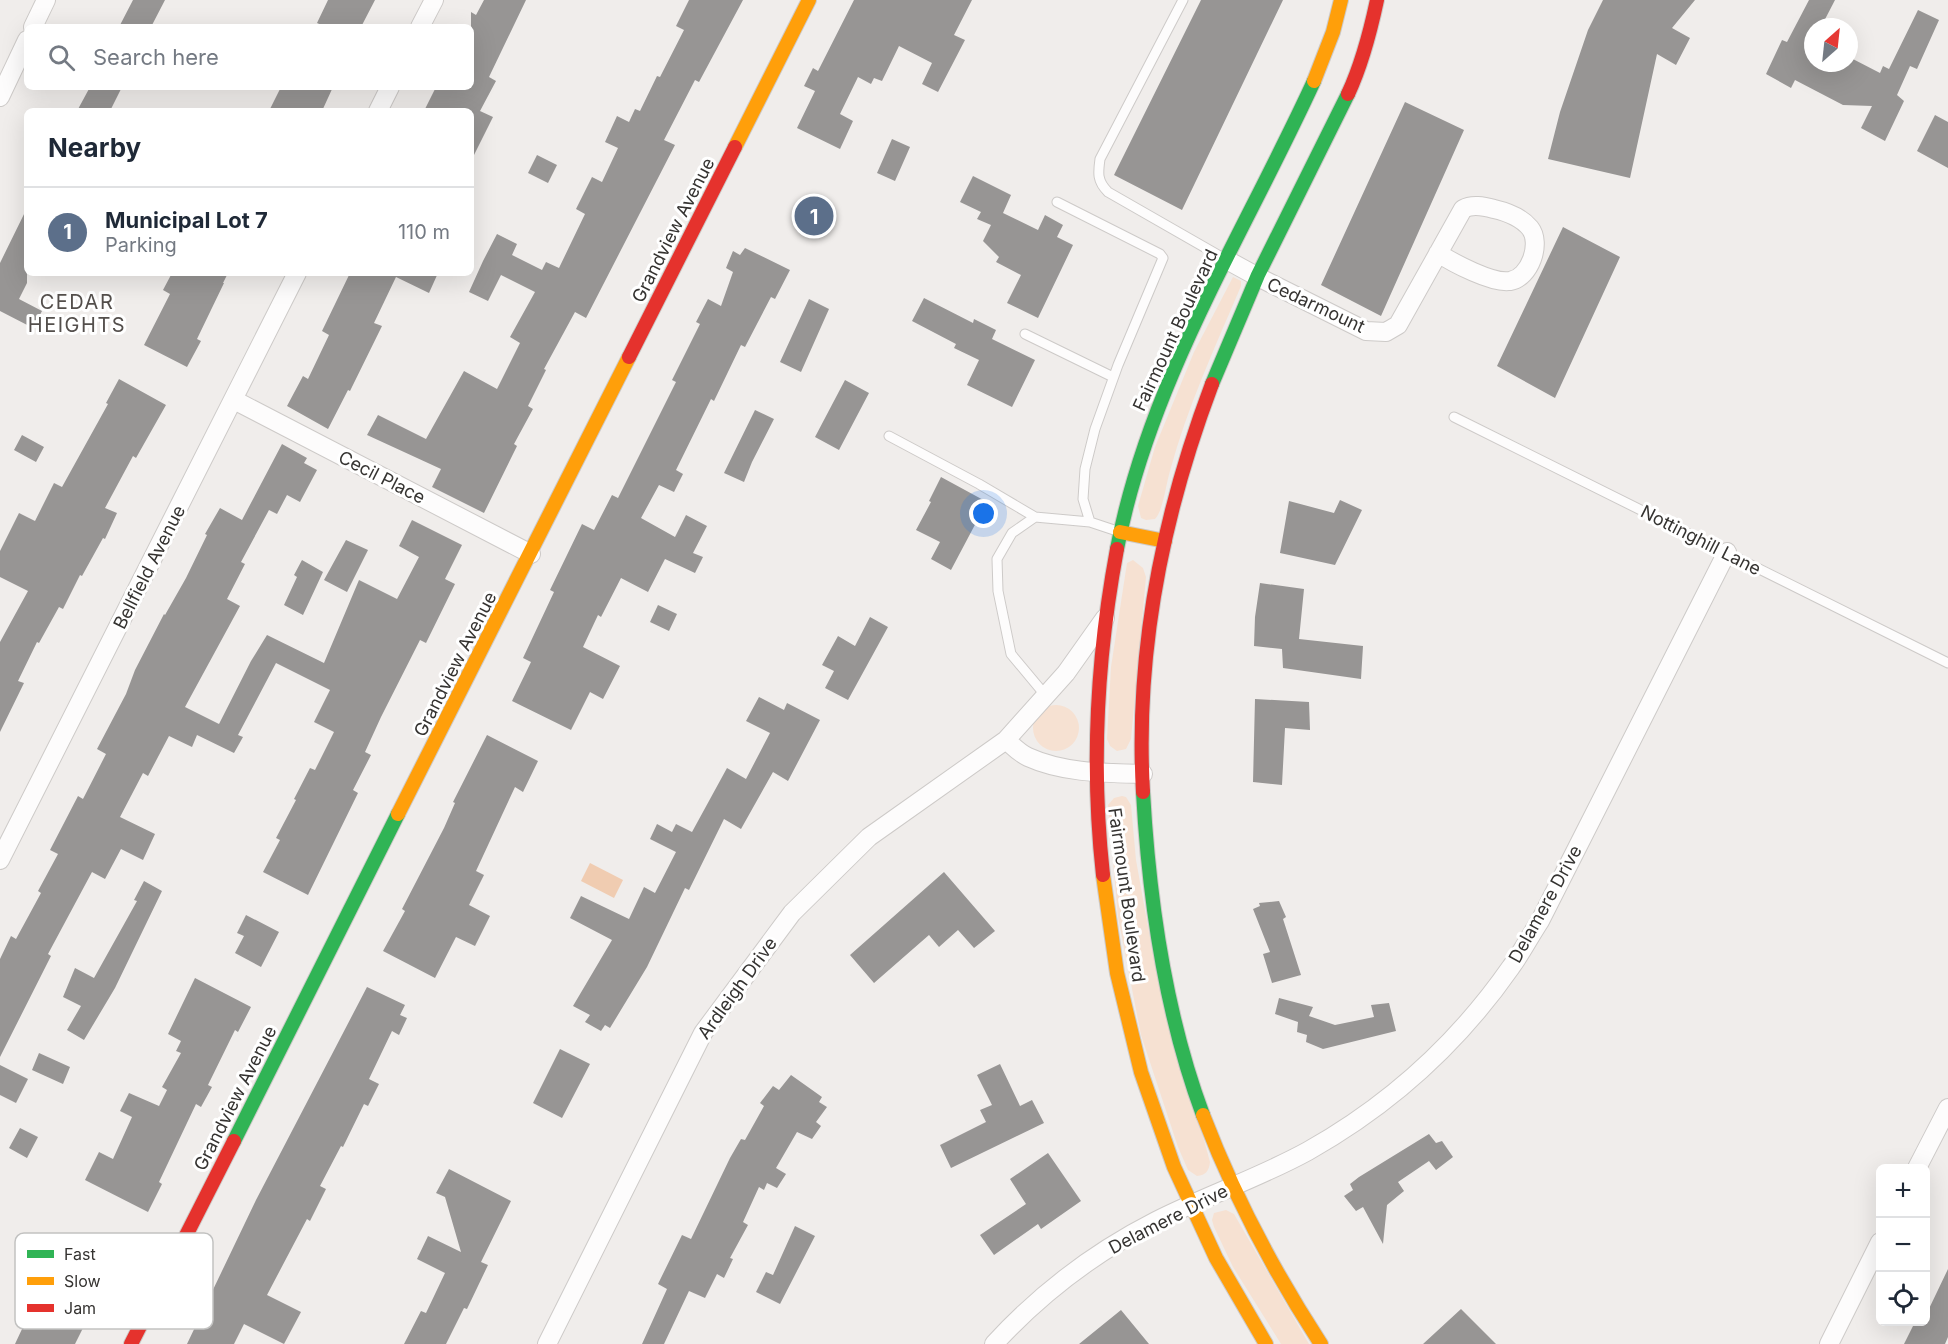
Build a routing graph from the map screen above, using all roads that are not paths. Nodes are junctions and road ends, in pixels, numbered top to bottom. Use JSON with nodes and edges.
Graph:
{"nodes":[{"id":1,"x":46,"y":0,"type":"edge"},
{"id":2,"x":434,"y":0,"type":"edge"},
{"id":3,"x":809,"y":0,"type":"edge"},
{"id":4,"x":1183,"y":0,"type":"edge"},
{"id":5,"x":1341,"y":0,"type":"edge"},
{"id":6,"x":1377,"y":0,"type":"edge"},
{"id":7,"x":34,"y":24,"type":"edge"},
{"id":8,"x":422,"y":24,"type":"edge"},
{"id":9,"x":24,"y":46,"type":"edge"},
{"id":10,"x":2,"y":88,"type":"edge"},
{"id":11,"x":388,"y":90,"type":"edge"},
{"id":12,"x":380,"y":108,"type":"edge"},
{"id":13,"x":1057,"y":202,"type":"dead end"},
{"id":14,"x":1438,"y":253,"type":"junction"},
{"id":15,"x":1227,"y":260,"type":"junction"},
{"id":16,"x":296,"y":276,"type":"edge"},
{"id":17,"x":1258,"y":278,"type":"junction"},
{"id":18,"x":1025,"y":334,"type":"dead end"},
{"id":19,"x":1113,"y":377,"type":"junction"},
{"id":20,"x":234,"y":400,"type":"junction"},
{"id":21,"x":1454,"y":417,"type":"dead end"},
{"id":22,"x":889,"y":436,"type":"dead end"},
{"id":23,"x":1035,"y":517,"type":"junction"},
{"id":24,"x":1090,"y":522,"type":"junction"},
{"id":25,"x":1120,"y":532,"type":"junction"},
{"id":26,"x":1165,"y":541,"type":"junction"},
{"id":27,"x":1727,"y":552,"type":"junction"},
{"id":28,"x":531,"y":554,"type":"junction"},
{"id":29,"x":1105,"y":618,"type":"junction"},
{"id":30,"x":1948,"y":663,"type":"edge"},
{"id":31,"x":1046,"y":696,"type":"junction"},
{"id":32,"x":1006,"y":740,"type":"junction"},
{"id":33,"x":1096,"y":772,"type":"junction"},
{"id":34,"x":1143,"y":774,"type":"junction"},
{"id":35,"x":0,"y":860,"type":"edge"},
{"id":36,"x":1948,"y":1108,"type":"edge"},
{"id":37,"x":1919,"y":1164,"type":"edge"},
{"id":38,"x":1233,"y":1185,"type":"junction"},
{"id":39,"x":1191,"y":1205,"type":"junction"},
{"id":40,"x":187,"y":1233,"type":"edge"},
{"id":41,"x":1876,"y":1252,"type":"edge"},
{"id":42,"x":139,"y":1329,"type":"edge"},
{"id":43,"x":131,"y":1344,"type":"edge"},
{"id":44,"x":547,"y":1344,"type":"edge"},
{"id":45,"x":994,"y":1344,"type":"edge"},
{"id":46,"x":1266,"y":1344,"type":"edge"},
{"id":47,"x":1321,"y":1344,"type":"edge"},
{"id":48,"x":1829,"y":1344,"type":"edge"}],
"edges":[{"from":1,"to":7,"type":"street"},
{"from":2,"to":8,"type":"street"},
{"from":3,"to":28,"type":"main road","name":"Grandview Avenue"},
{"from":4,"to":15,"type":"lane"},
{"from":5,"to":15,"type":"main road","name":"Fairmount Boulevard"},
{"from":6,"to":17,"type":"main road","name":"Fairmount Boulevard"},
{"from":9,"to":10,"type":"street"},
{"from":11,"to":12,"type":"street"},
{"from":13,"to":19,"type":"lane"},
{"from":14,"to":14,"type":"street","name":"Cedarmount"},
{"from":14,"to":17,"type":"street","name":"Cedarmount"},
{"from":15,"to":17,"type":"street","name":"Cedarmount"},
{"from":15,"to":25,"type":"main road","name":"Fairmount Boulevard"},
{"from":16,"to":20,"type":"street","name":"Bellfield Avenue"},
{"from":17,"to":26,"type":"main road","name":"Fairmount Boulevard"},
{"from":18,"to":19,"type":"lane"},
{"from":19,"to":24,"type":"lane"},
{"from":20,"to":28,"type":"street","name":"Cecil Place"},
{"from":20,"to":35,"type":"street","name":"Bellfield Avenue"},
{"from":21,"to":27,"type":"lane","name":"Nottinghill Lane"},
{"from":22,"to":23,"type":"lane"},
{"from":23,"to":24,"type":"lane"},
{"from":23,"to":31,"type":"lane"},
{"from":24,"to":25,"type":"lane"},
{"from":25,"to":26,"type":"main road"},
{"from":25,"to":29,"type":"main road","name":"Fairmount Boulevard"},
{"from":26,"to":34,"type":"main road","name":"Fairmount Boulevard"},
{"from":27,"to":30,"type":"lane","name":"Nottinghill Lane"},
{"from":27,"to":38,"type":"street","name":"Delamere Drive"},
{"from":28,"to":40,"type":"main road","name":"Grandview Avenue"},
{"from":29,"to":31,"type":"street","name":"Ardleigh Drive"},
{"from":29,"to":33,"type":"main road","name":"Fairmount Boulevard"},
{"from":31,"to":32,"type":"street","name":"Ardleigh Drive"},
{"from":32,"to":33,"type":"street"},
{"from":32,"to":44,"type":"street","name":"Ardleigh Drive"},
{"from":33,"to":34,"type":"street"},
{"from":33,"to":39,"type":"main road","name":"Fairmount Boulevard"},
{"from":34,"to":38,"type":"main road","name":"Fairmount Boulevard"},
{"from":36,"to":37,"type":"street"},
{"from":38,"to":39,"type":"street","name":"Delamere Drive"},
{"from":38,"to":47,"type":"main road","name":"Fairmount Boulevard"},
{"from":39,"to":45,"type":"street","name":"Delamere Drive"},
{"from":39,"to":46,"type":"main road","name":"Fairmount Boulevard"},
{"from":41,"to":48,"type":"street"},
{"from":42,"to":43,"type":"main road","name":"Grandview Avenue"}]}
